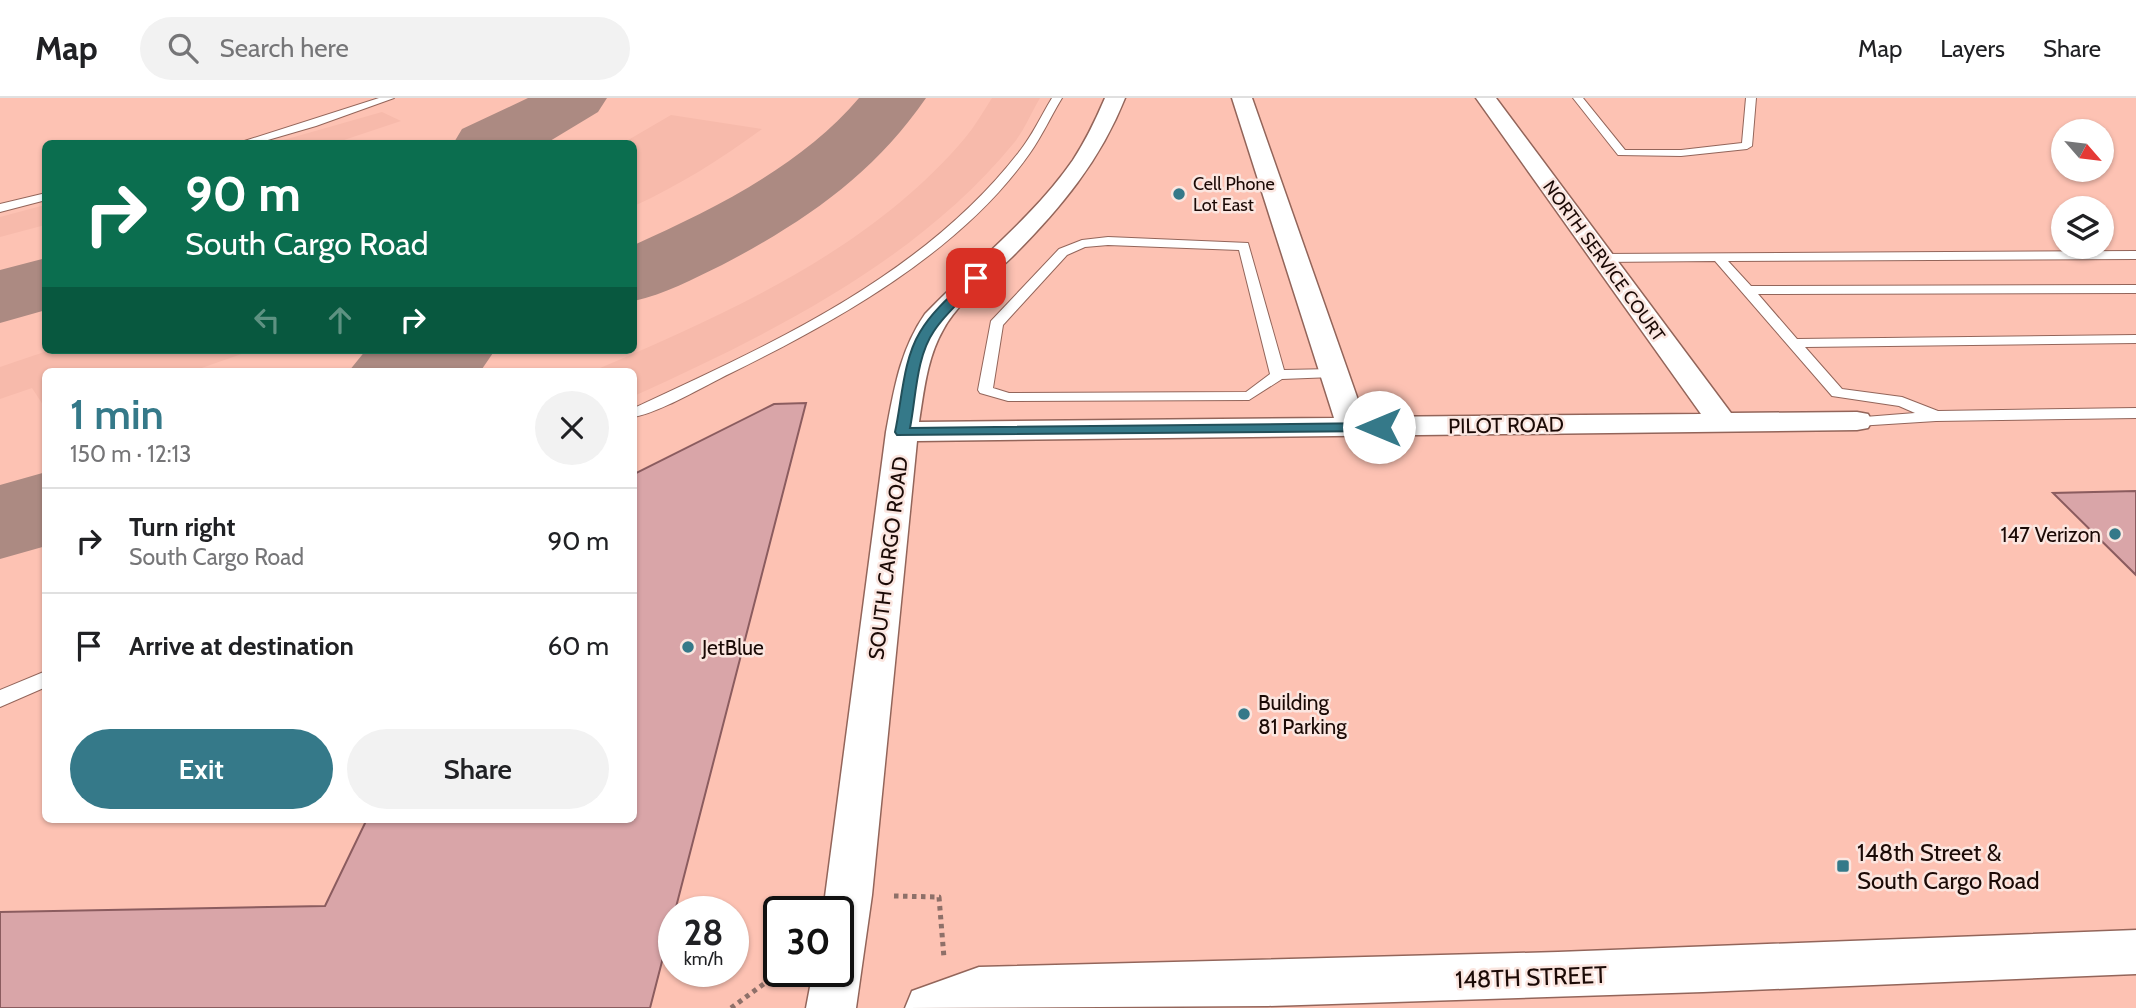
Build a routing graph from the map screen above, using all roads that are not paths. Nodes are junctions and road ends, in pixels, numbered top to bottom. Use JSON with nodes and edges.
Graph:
{"nodes":[{"id":1,"x":389,"y":98,"type":"edge"},
{"id":2,"x":1057,"y":98,"type":"edge"},
{"id":3,"x":1115,"y":98,"type":"edge"},
{"id":4,"x":1242,"y":98,"type":"edge"},
{"id":5,"x":1486,"y":98,"type":"edge"},
{"id":6,"x":1578,"y":98,"type":"edge"},
{"id":7,"x":1751,"y":98,"type":"edge"},
{"id":8,"x":254,"y":140,"type":"edge"},
{"id":9,"x":42,"y":197,"type":"edge"},
{"id":10,"x":0,"y":208,"type":"edge"},
{"id":11,"x":2136,"y":255,"type":"edge"},
{"id":12,"x":1718,"y":257,"type":"junction"},
{"id":13,"x":1601,"y":258,"type":"junction"},
{"id":14,"x":2136,"y":289,"type":"edge"},
{"id":15,"x":1747,"y":290,"type":"junction"},
{"id":16,"x":2136,"y":339,"type":"edge"},
{"id":17,"x":1795,"y":343,"type":"junction"},
{"id":18,"x":1333,"y":373,"type":"junction"},
{"id":19,"x":1278,"y":375,"type":"junction"},
{"id":20,"x":637,"y":412,"type":"edge"},
{"id":21,"x":2136,"y":413,"type":"edge"},
{"id":22,"x":1936,"y":416,"type":"junction"},
{"id":23,"x":1857,"y":421,"type":"joint"},
{"id":24,"x":1723,"y":423,"type":"junction"},
{"id":25,"x":1352,"y":427,"type":"junction"},
{"id":26,"x":902,"y":432,"type":"junction"},
{"id":27,"x":42,"y":680,"type":"edge"},
{"id":28,"x":0,"y":699,"type":"edge"},
{"id":29,"x":849,"y":896,"type":"edge"},
{"id":30,"x":2136,"y":953,"type":"edge"},
{"id":31,"x":834,"y":987,"type":"edge"},
{"id":32,"x":831,"y":1008,"type":"edge"},
{"id":33,"x":930,"y":1008,"type":"edge"}],
"edges":[{"from":1,"to":8,"type":"lane"},
{"from":2,"to":20,"type":"lane"},
{"from":3,"to":26,"type":"street","name":"SOUTH CARGO ROAD"},
{"from":4,"to":18,"type":"street"},
{"from":5,"to":13,"type":"street","name":"NORTH SERVICE COURT"},
{"from":6,"to":7,"type":"lane"},
{"from":9,"to":10,"type":"lane"},
{"from":11,"to":12,"type":"lane"},
{"from":12,"to":13,"type":"lane"},
{"from":12,"to":15,"type":"lane"},
{"from":13,"to":24,"type":"street","name":"NORTH SERVICE COURT"},
{"from":14,"to":15,"type":"lane"},
{"from":15,"to":17,"type":"lane"},
{"from":16,"to":17,"type":"lane"},
{"from":17,"to":22,"type":"lane"},
{"from":18,"to":19,"type":"lane"},
{"from":18,"to":25,"type":"street"},
{"from":19,"to":19,"type":"lane"},
{"from":21,"to":22,"type":"lane"},
{"from":22,"to":23,"type":"lane"},
{"from":23,"to":24,"type":"street","name":"PILOT ROAD"},
{"from":24,"to":25,"type":"street","name":"PILOT ROAD"},
{"from":25,"to":26,"type":"street","name":"PILOT ROAD"},
{"from":26,"to":29,"type":"street","name":"SOUTH CARGO ROAD"},
{"from":27,"to":28,"type":"lane"},
{"from":30,"to":33,"type":"street","name":"148TH STREET"},
{"from":31,"to":32,"type":"street"}]}
